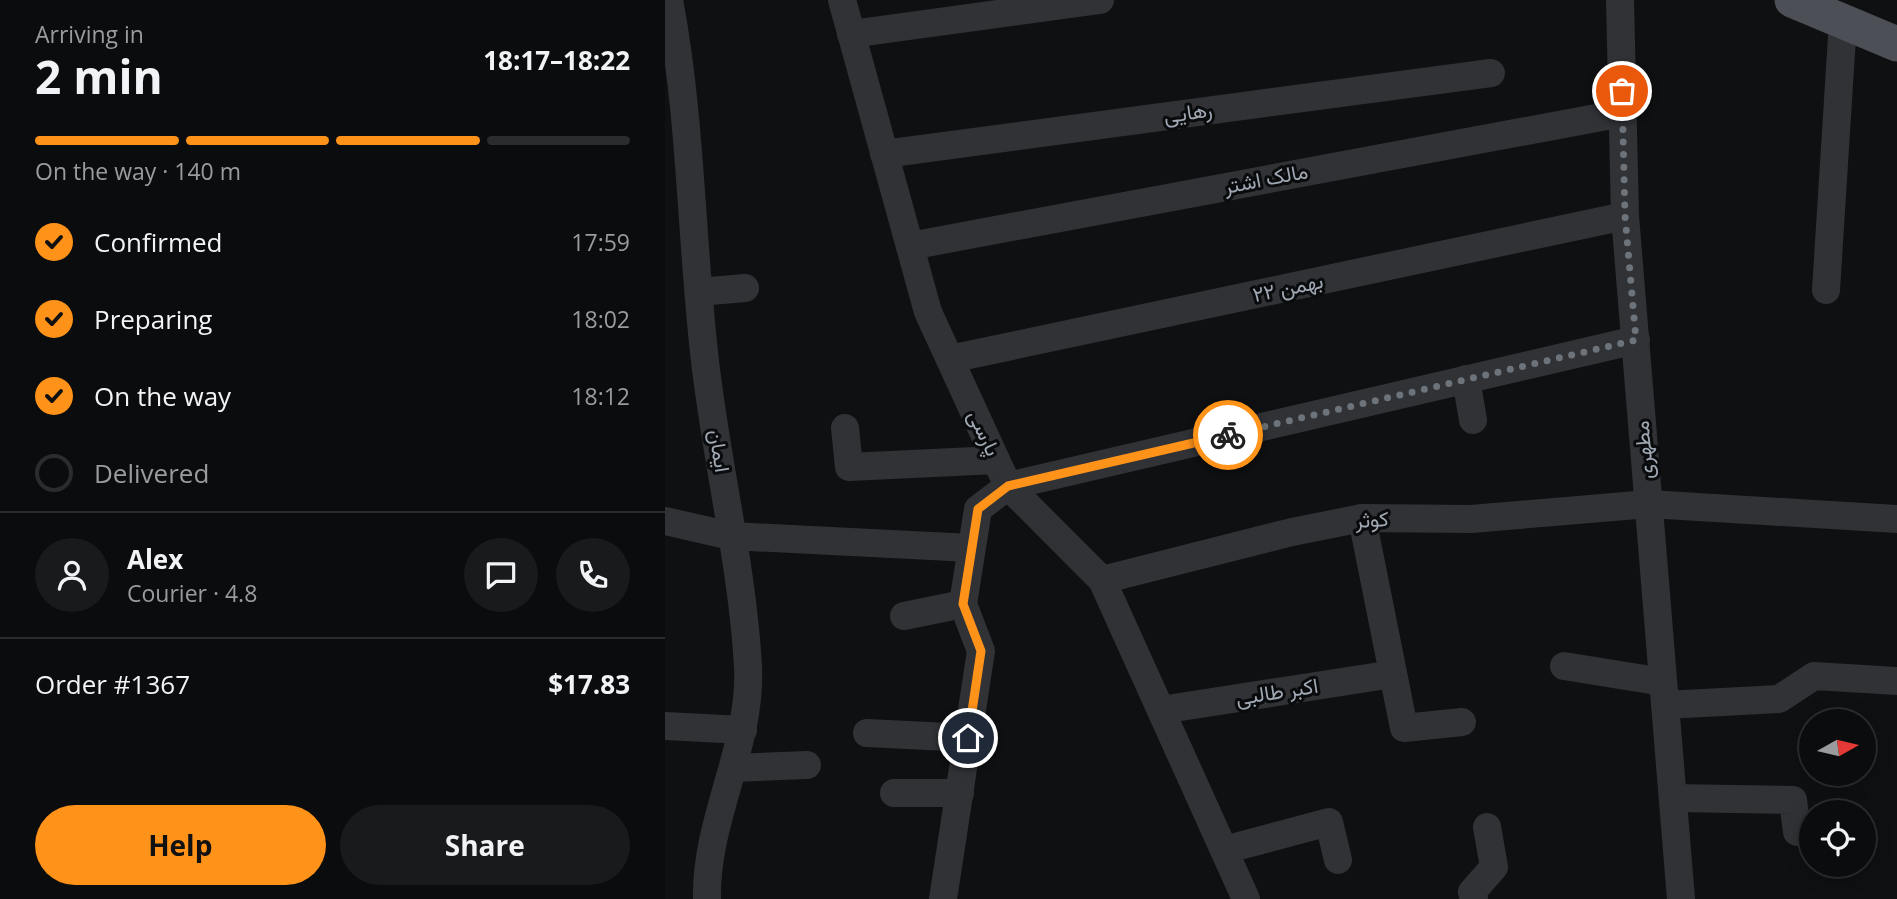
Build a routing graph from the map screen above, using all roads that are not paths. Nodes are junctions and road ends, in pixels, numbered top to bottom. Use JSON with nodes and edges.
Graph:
{"nodes":[{"id":1,"x":669,"y":0,"type":"edge"},
{"id":2,"x":842,"y":0,"type":"edge"},
{"id":3,"x":1100,"y":0,"type":"edge"},
{"id":4,"x":1620,"y":0,"type":"edge"},
{"id":5,"x":1793,"y":0,"type":"edge"},
{"id":6,"x":1843,"y":21,"type":"junction"},
{"id":7,"x":851,"y":34,"type":"junction"},
{"id":8,"x":1897,"y":44,"type":"edge"},
{"id":9,"x":1491,"y":73,"type":"dead end"},
{"id":10,"x":1623,"y":113,"type":"junction"},
{"id":11,"x":884,"y":154,"type":"junction"},
{"id":12,"x":1625,"y":216,"type":"junction"},
{"id":13,"x":910,"y":246,"type":"junction"},
{"id":14,"x":745,"y":288,"type":"dead end"},
{"id":15,"x":1826,"y":290,"type":"dead end"},
{"id":16,"x":699,"y":292,"type":"junction"},
{"id":17,"x":1636,"y":340,"type":"junction"},
{"id":18,"x":950,"y":359,"type":"junction"},
{"id":19,"x":1466,"y":379,"type":"junction"},
{"id":20,"x":1473,"y":420,"type":"dead end"},
{"id":21,"x":845,"y":428,"type":"dead end"},
{"id":22,"x":996,"y":460,"type":"junction"},
{"id":23,"x":1008,"y":486,"type":"junction"},
{"id":24,"x":1649,"y":504,"type":"junction"},
{"id":25,"x":1362,"y":518,"type":"junction"},
{"id":26,"x":1897,"y":519,"type":"edge"},
{"id":27,"x":665,"y":521,"type":"edge"},
{"id":28,"x":731,"y":536,"type":"junction"},
{"id":29,"x":971,"y":548,"type":"junction"},
{"id":30,"x":1102,"y":580,"type":"junction"},
{"id":31,"x":963,"y":604,"type":"junction"},
{"id":32,"x":904,"y":616,"type":"dead end"},
{"id":33,"x":1565,"y":666,"type":"dead end"},
{"id":34,"x":1393,"y":674,"type":"junction"},
{"id":35,"x":1897,"y":681,"type":"edge"},
{"id":36,"x":1664,"y":693,"type":"junction"},
{"id":37,"x":1161,"y":710,"type":"junction"},
{"id":38,"x":1462,"y":722,"type":"dead end"},
{"id":39,"x":665,"y":726,"type":"edge"},
{"id":40,"x":743,"y":730,"type":"junction"},
{"id":41,"x":867,"y":733,"type":"dead end"},
{"id":42,"x":968,"y":738,"type":"junction"},
{"id":43,"x":807,"y":765,"type":"dead end"},
{"id":44,"x":733,"y":768,"type":"junction"},
{"id":45,"x":894,"y":793,"type":"dead end"},
{"id":46,"x":960,"y":793,"type":"junction"},
{"id":47,"x":1673,"y":798,"type":"junction"},
{"id":48,"x":1487,"y":827,"type":"dead end"},
{"id":49,"x":1797,"y":832,"type":"dead end"},
{"id":50,"x":1224,"y":850,"type":"junction"},
{"id":51,"x":1338,"y":860,"type":"dead end"},
{"id":52,"x":707,"y":899,"type":"edge"},
{"id":53,"x":943,"y":899,"type":"edge"},
{"id":54,"x":1246,"y":899,"type":"edge"},
{"id":55,"x":1474,"y":899,"type":"edge"},
{"id":56,"x":1681,"y":899,"type":"edge"}],
"edges":[{"from":1,"to":16,"type":"street","name":"ایمان"},
{"from":2,"to":7,"type":"street","name":"پارسی"},
{"from":3,"to":7,"type":"street"},
{"from":4,"to":10,"type":"street","name":"مطهری"},
{"from":5,"to":6,"type":"main road"},
{"from":6,"to":8,"type":"main road"},
{"from":6,"to":15,"type":"street"},
{"from":7,"to":11,"type":"street","name":"پارسی"},
{"from":9,"to":11,"type":"street","name":"رهایی"},
{"from":10,"to":12,"type":"street","name":"مطهری"},
{"from":10,"to":13,"type":"street","name":"مالک اشتر"},
{"from":11,"to":13,"type":"street","name":"پارسی"},
{"from":12,"to":17,"type":"street","name":"مطهری"},
{"from":12,"to":18,"type":"street","name":"۲۲ بهمن"},
{"from":13,"to":18,"type":"street","name":"پارسی"},
{"from":14,"to":16,"type":"street"},
{"from":16,"to":28,"type":"street","name":"ایمان"},
{"from":17,"to":19,"type":"street"},
{"from":17,"to":24,"type":"street","name":"مطهری"},
{"from":18,"to":22,"type":"street","name":"پارسی"},
{"from":19,"to":20,"type":"street"},
{"from":19,"to":23,"type":"street"},
{"from":21,"to":22,"type":"street"},
{"from":22,"to":23,"type":"street","name":"پارسی"},
{"from":23,"to":29,"type":"street"},
{"from":23,"to":30,"type":"street","name":"پارسی"},
{"from":24,"to":25,"type":"street","name":"کوثر"},
{"from":24,"to":26,"type":"street","name":"کوثر"},
{"from":24,"to":36,"type":"street","name":"مطهری"},
{"from":25,"to":30,"type":"street","name":"کوثر"},
{"from":25,"to":34,"type":"street"},
{"from":27,"to":28,"type":"street"},
{"from":28,"to":29,"type":"street"},
{"from":28,"to":40,"type":"street","name":"ایمان"},
{"from":29,"to":31,"type":"street"},
{"from":30,"to":37,"type":"street","name":"پارسی"},
{"from":31,"to":32,"type":"street"},
{"from":31,"to":42,"type":"street"},
{"from":33,"to":36,"type":"street"},
{"from":34,"to":37,"type":"street","name":"اکبر طالبی"},
{"from":34,"to":38,"type":"street"},
{"from":35,"to":36,"type":"street"},
{"from":36,"to":47,"type":"street","name":"مطهری"},
{"from":37,"to":50,"type":"street","name":"پارسی"},
{"from":39,"to":40,"type":"street"},
{"from":40,"to":44,"type":"street","name":"ایمان"},
{"from":41,"to":42,"type":"street"},
{"from":42,"to":46,"type":"street"},
{"from":43,"to":44,"type":"street"},
{"from":44,"to":52,"type":"street","name":"ایمان"},
{"from":45,"to":46,"type":"street"},
{"from":46,"to":53,"type":"street"},
{"from":47,"to":49,"type":"street"},
{"from":47,"to":56,"type":"street","name":"مطهری"},
{"from":48,"to":55,"type":"street"},
{"from":50,"to":51,"type":"street"},
{"from":50,"to":54,"type":"street","name":"پارسی"}]}
